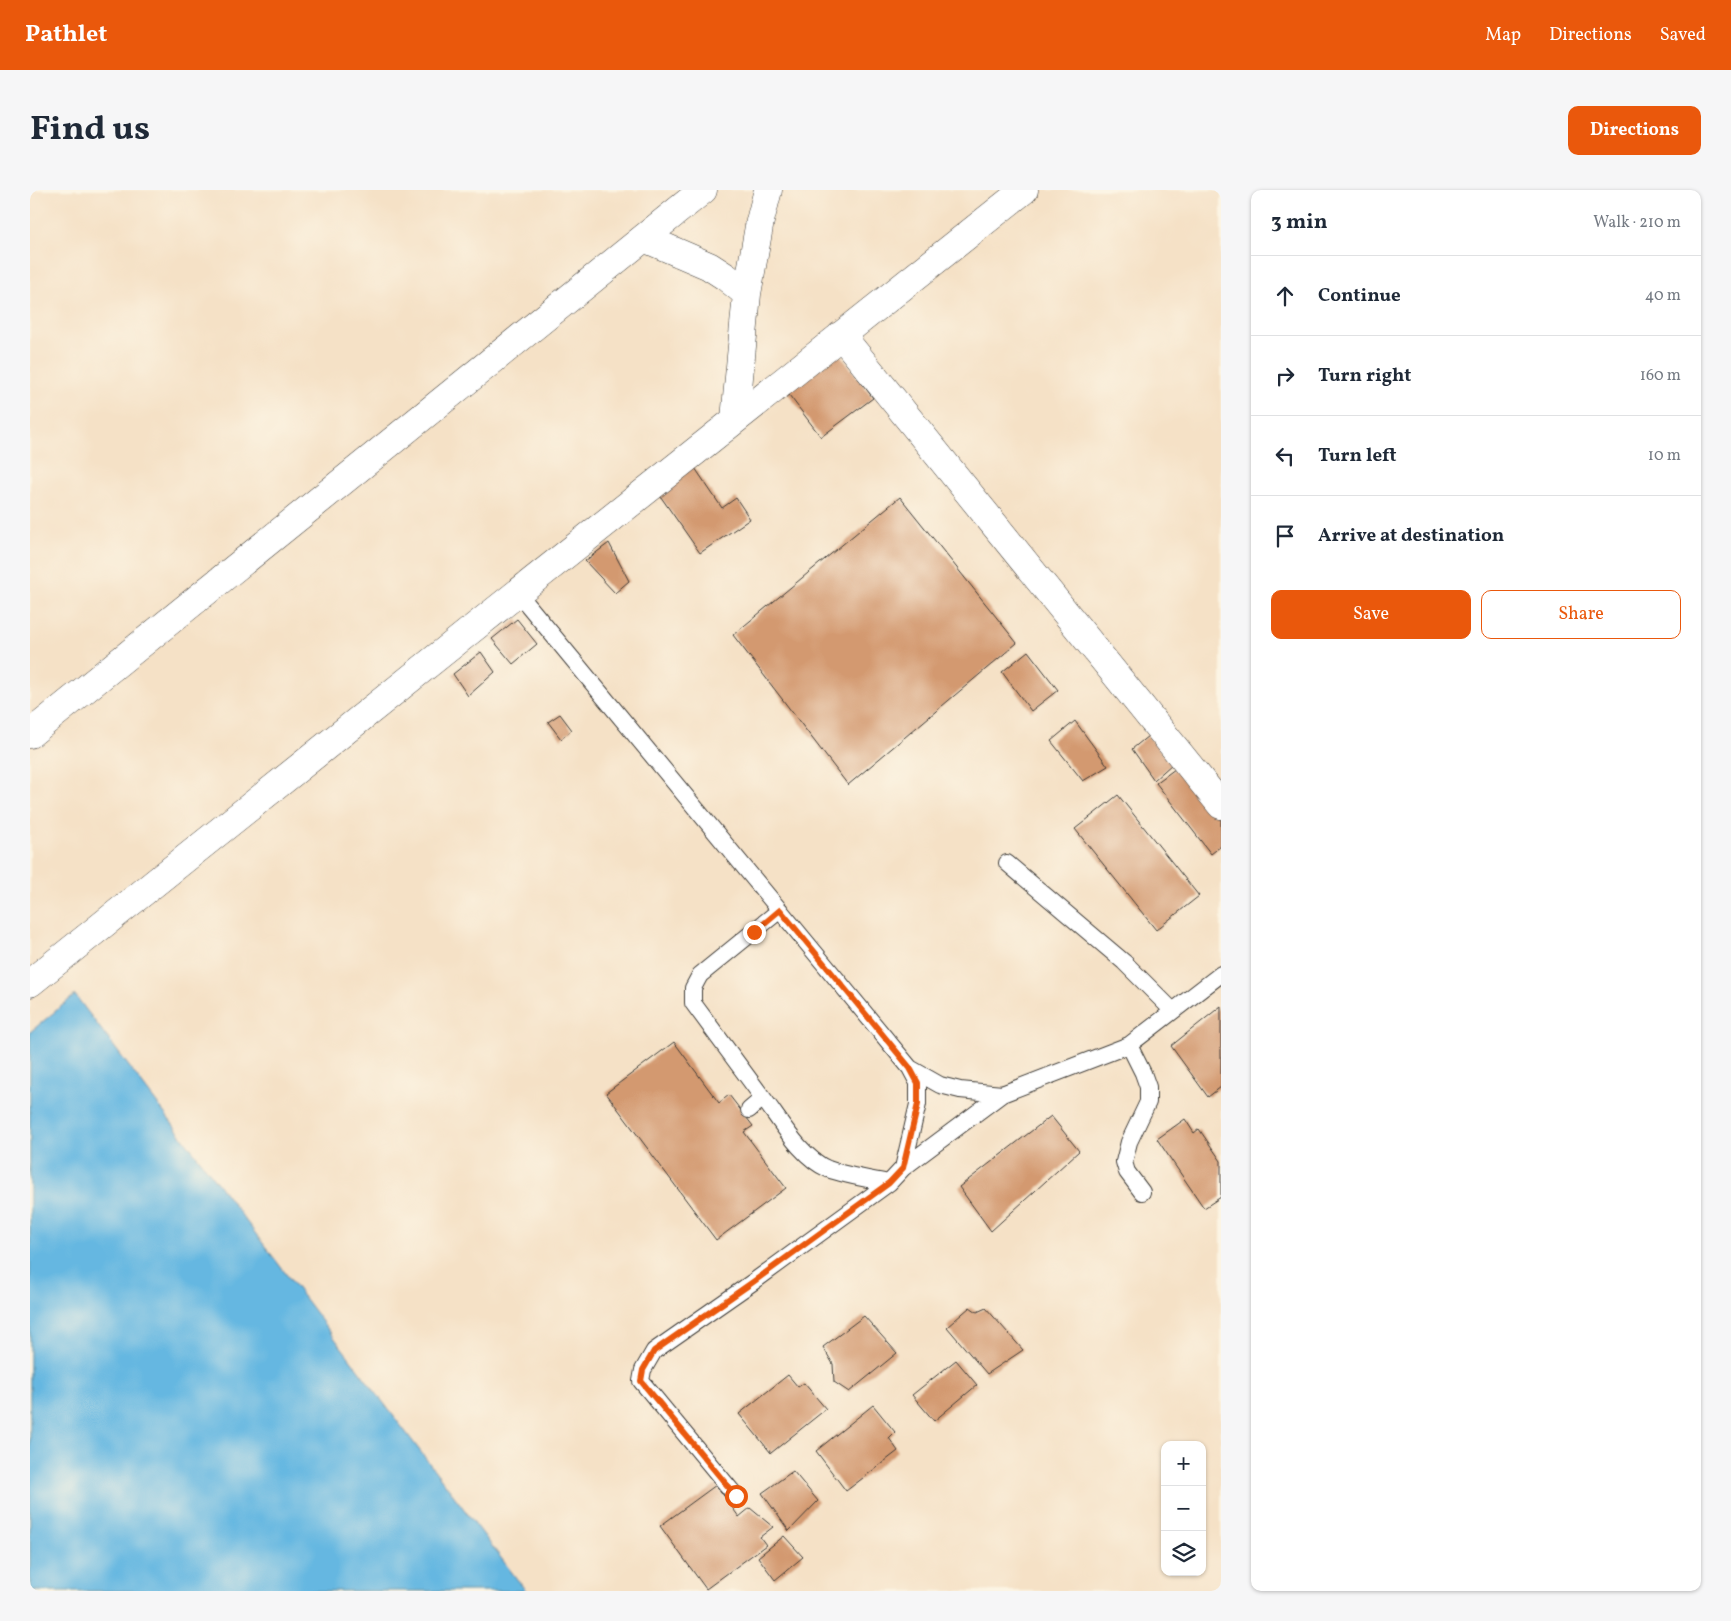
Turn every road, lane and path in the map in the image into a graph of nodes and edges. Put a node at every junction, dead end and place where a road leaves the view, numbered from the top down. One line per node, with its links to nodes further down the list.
1 (702, 190): 4 (street)
2 (768, 190): 5 (street)
3 (1024, 190): 6 (street)
4 (644, 238): 5 (street); 9 (street)
5 (747, 294): 7 (street)
6 (842, 335): 7 (street); 10 (street)
7 (735, 418): 8 (street)
8 (518, 592): 12 (lane); 14 (street)
9 (30, 734)
10 (1221, 805)
11 (1007, 864): 15 (lane)
12 (780, 910): 17 (lane); 19 (lane)
13 (1221, 974): 15 (lane)
14 (30, 984)
15 (1172, 1011): 16 (lane)
16 (1128, 1045): 18 (lane); 23 (lane)
17 (910, 1068): 18 (lane); 21 (lane)
18 (1002, 1094): 21 (lane)
19 (763, 1098): 20 (lane); 22 (lane)
20 (748, 1110)
21 (903, 1168): 22 (lane)
22 (889, 1183): 24 (lane)
23 (1142, 1192)
24 (736, 1496)

